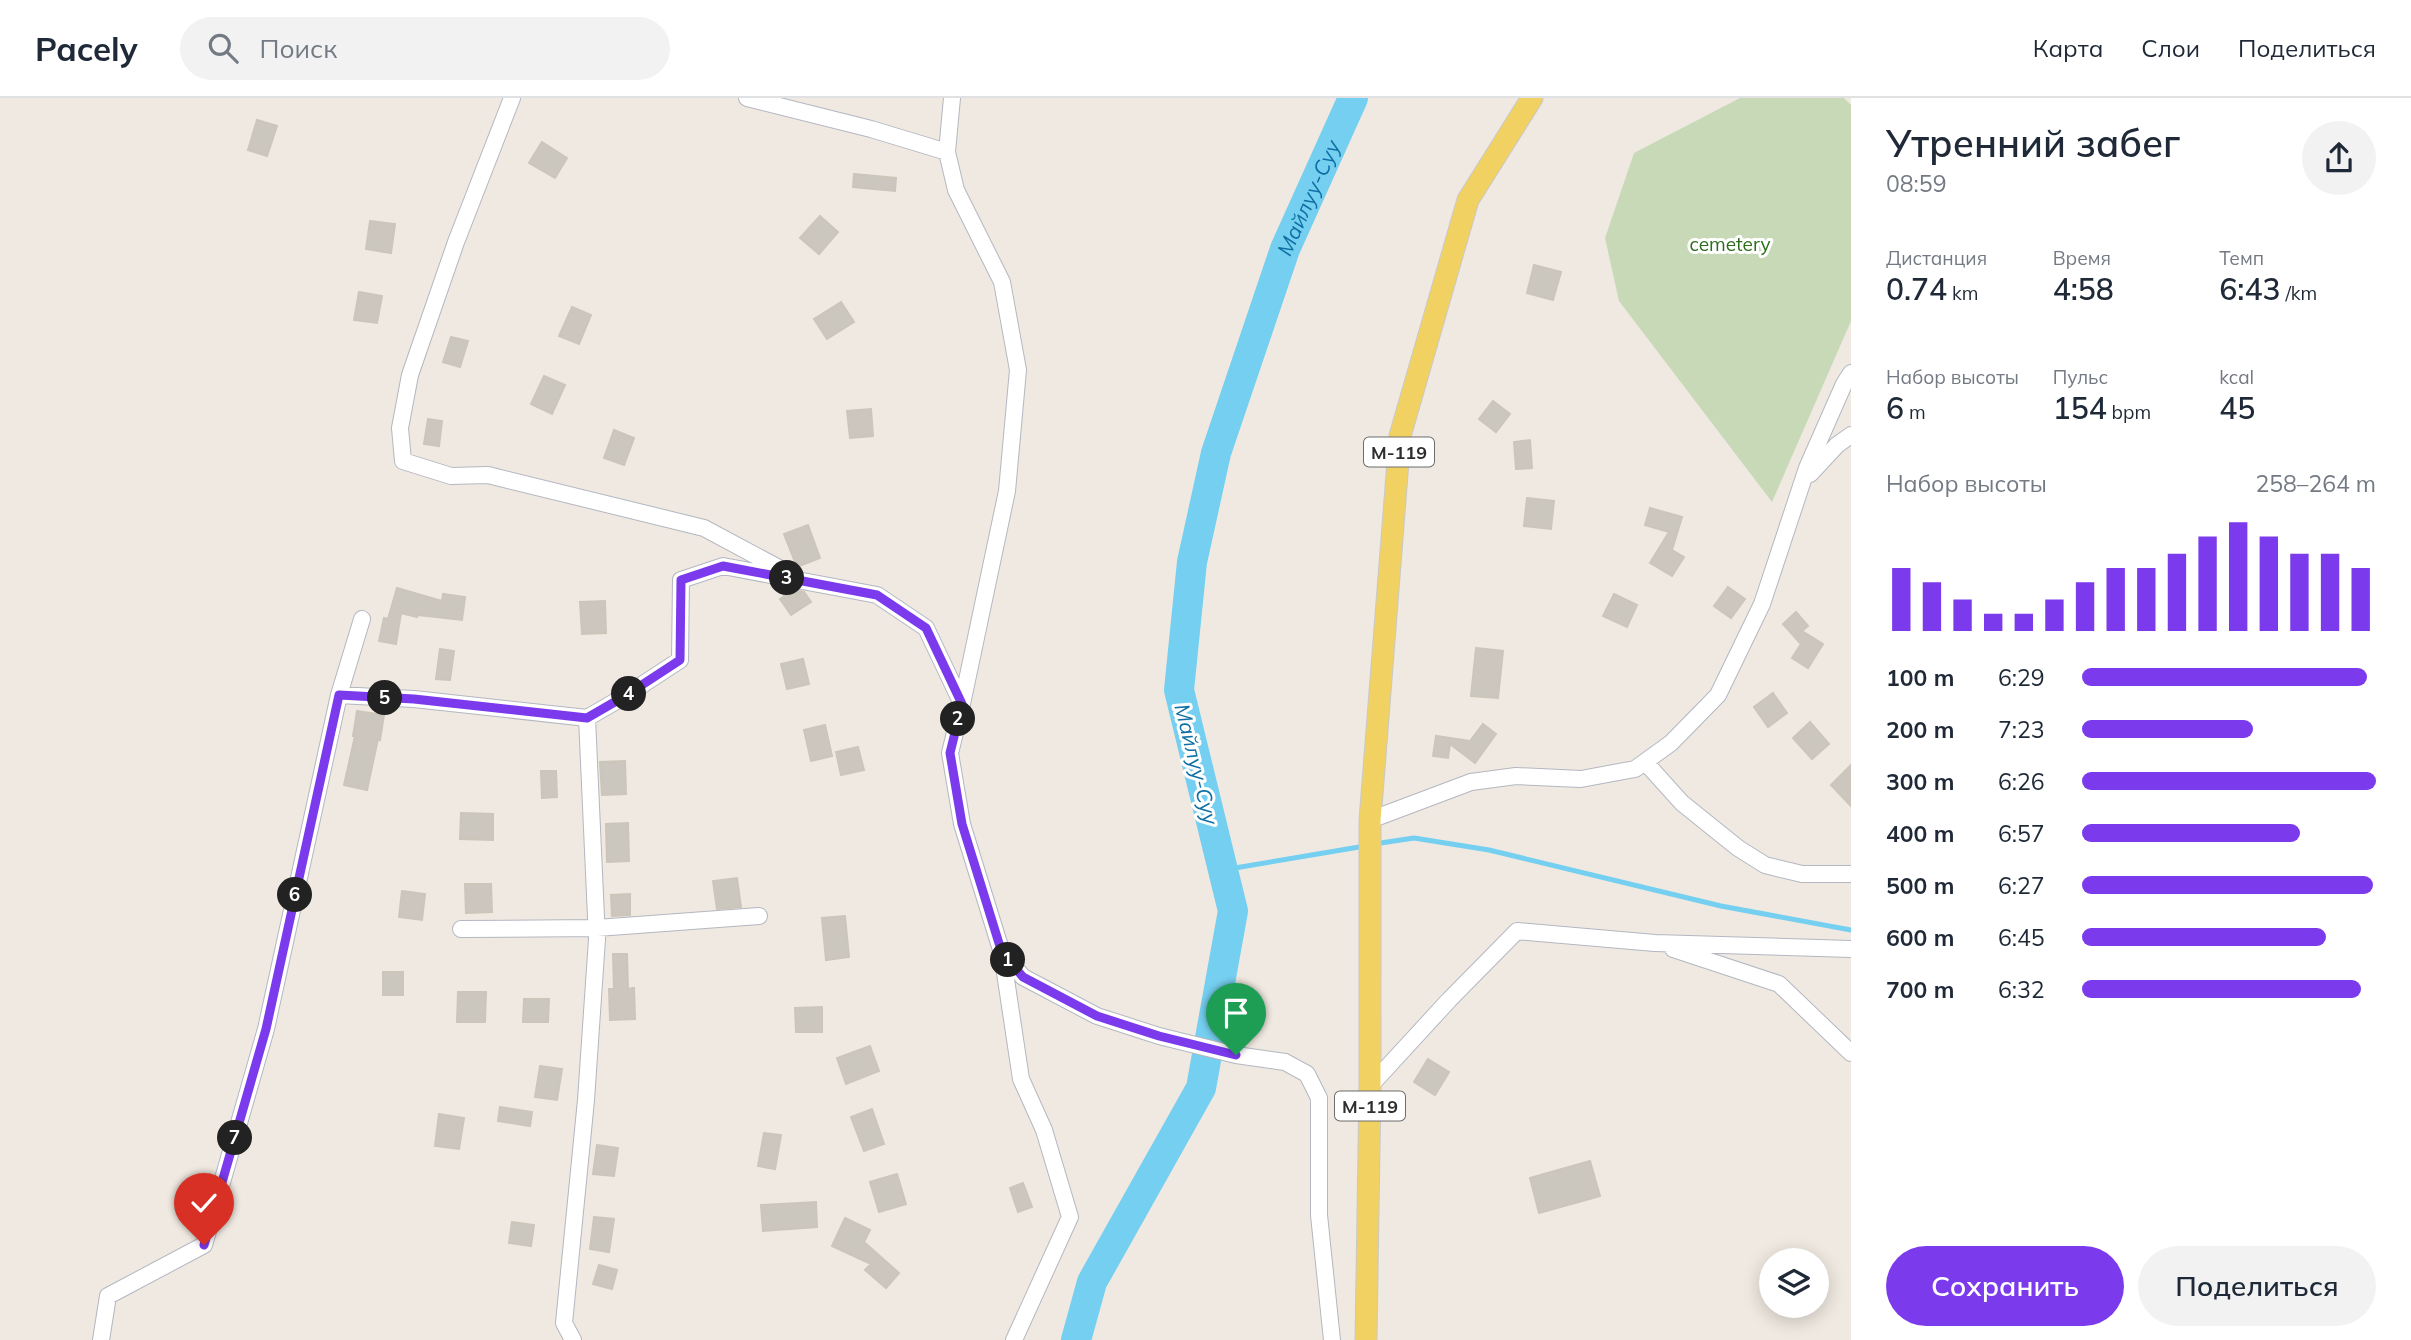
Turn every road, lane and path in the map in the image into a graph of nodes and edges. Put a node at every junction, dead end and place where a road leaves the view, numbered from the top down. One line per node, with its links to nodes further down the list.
1 (512, 98): 9 (street)
2 (748, 98): 5 (street)
3 (952, 98): 5 (street)
4 (1532, 98): 15 (main road, М-119)
5 (947, 152): 12 (street)
6 (1851, 373): 8 (street)
7 (1851, 435): 8 (street)
8 (1802, 481): 14 (street)
9 (804, 582): 12 (street); 13 (street)
10 (362, 619): 11 (street)
11 (339, 695): 13 (street); 25 (street)
12 (962, 704): 22 (street)
13 (587, 718): 18 (street)
14 (1645, 762): 15 (street); 16 (street)
15 (1370, 826): 24 (main road, М-119)
16 (1851, 874)
17 (760, 916): 18 (street)
18 (597, 928): 19 (street); 26 (street)
19 (461, 929)
20 (1655, 943): 21 (street); 23 (street); 24 (street)
21 (1851, 949)
22 (1002, 953): 27 (street); 28 (street)
23 (1851, 1052)
24 (1370, 1086): 29 (main road, М-119)
25 (100, 1340)
26 (573, 1340)
27 (1014, 1340)
28 (1332, 1340)
29 (1366, 1340)

